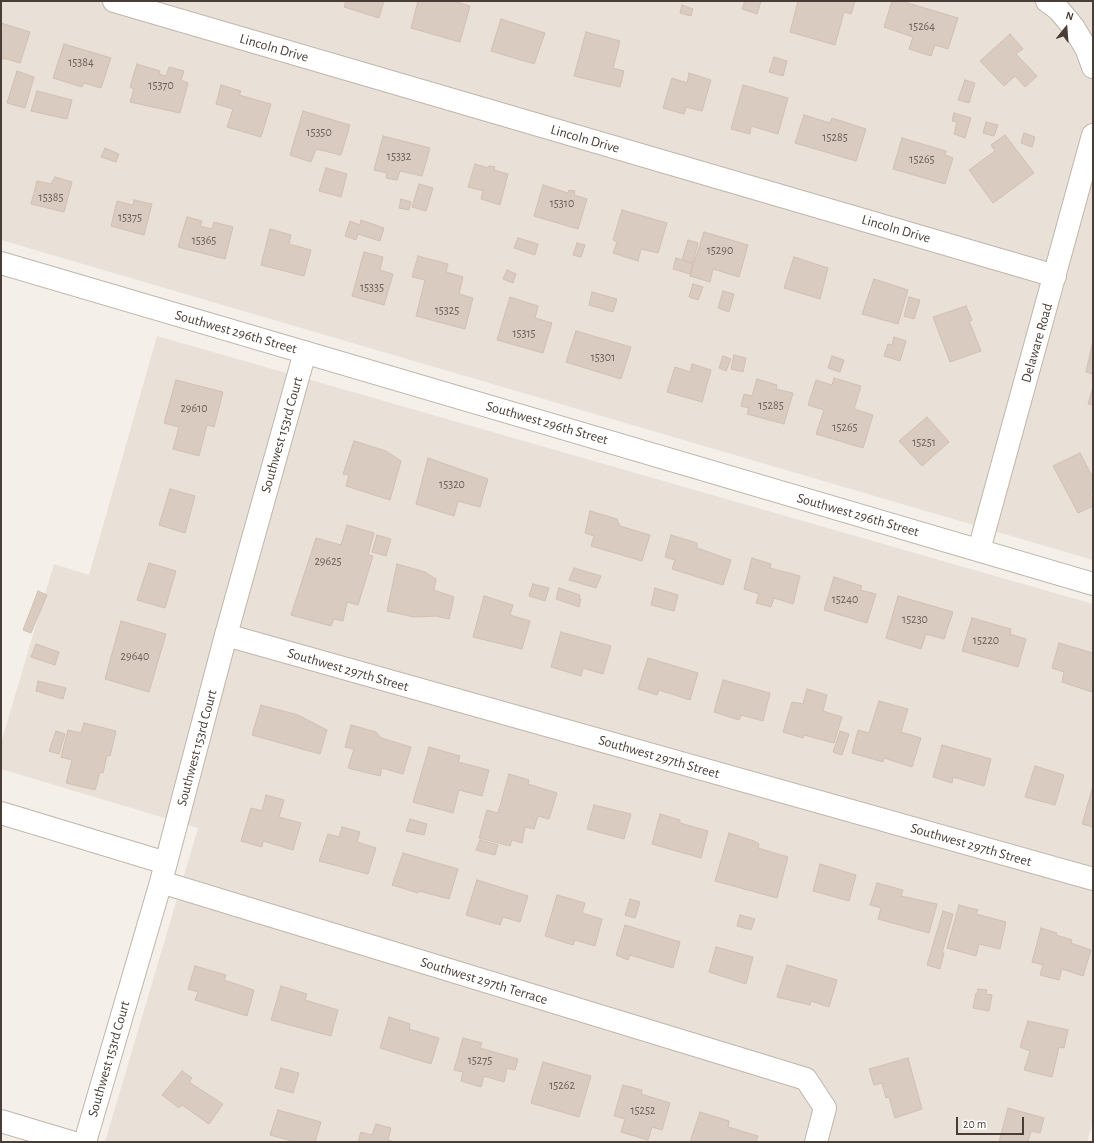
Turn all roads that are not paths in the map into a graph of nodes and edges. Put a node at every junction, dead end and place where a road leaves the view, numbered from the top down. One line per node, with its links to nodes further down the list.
1 (114, 1): 6 (street, Lincoln Drive)
2 (1053, 6): 3 (street)
3 (1093, 67)
4 (1093, 135): 6 (street, Delaware Road)
5 (1, 263): 7 (street, Southwest 296th Street)
6 (1055, 276): 8 (street, Delaware Road)
7 (305, 352): 8 (street, Southwest 296th Street); 10 (street, Southwest 153rd Court)
8 (979, 550): 9 (street, Southwest 296th Street)
9 (1093, 584)
10 (226, 635): 12 (street, Southwest 153rd Court); 13 (street, Southwest 297th Street)
11 (1, 813): 12 (street, Southwest 297th Terrace)
12 (164, 873): 16 (street, Southwest 153rd Court); 17 (street, Southwest 297th Terrace)
13 (1093, 879)
14 (1, 1121): 15 (street)
15 (72, 1142)
16 (85, 1142)
17 (816, 1142)

